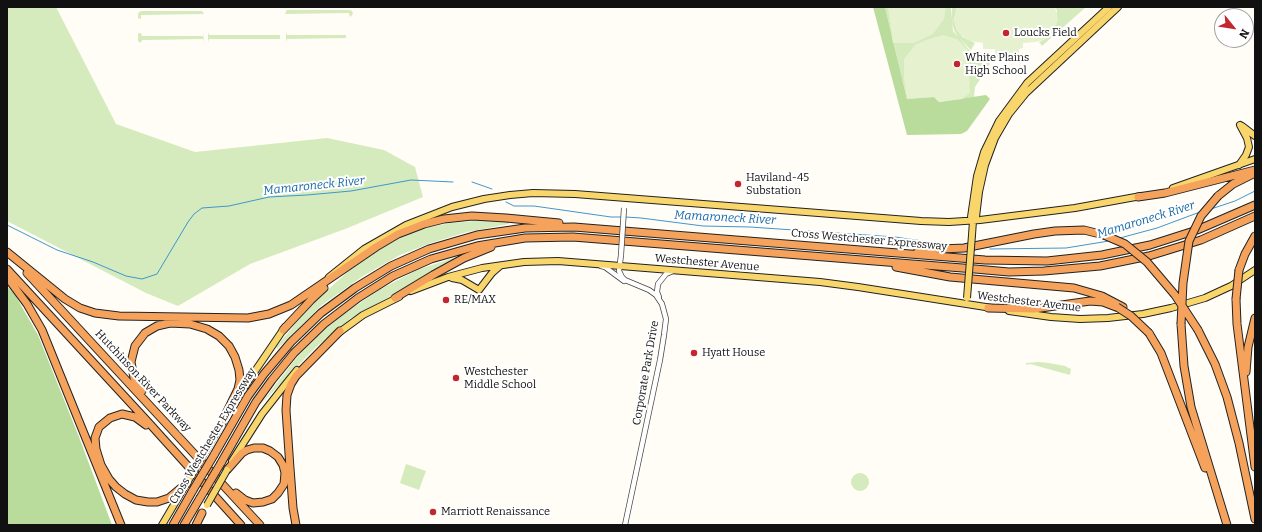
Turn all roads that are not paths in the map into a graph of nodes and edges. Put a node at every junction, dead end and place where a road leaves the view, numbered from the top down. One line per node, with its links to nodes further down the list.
1 (1109, 7): 14 (main road)
2 (1118, 7): 11 (main road)
3 (1255, 136): 5 (main road)
4 (1255, 159): 5 (main road)
5 (1238, 165): 8 (main road)
6 (1255, 170): 8 (highway)
7 (1255, 173): 48 (highway, bridge)
8 (1138, 197): 13 (main road)
9 (625, 198): 14 (main road); 23 (street, bridge); 31 (main road)
10 (1255, 205): 18 (highway, Cross Westchester Expressway)
11 (977, 210): 13 (main road); 14 (main road)
12 (1255, 216): 20 (highway, Cross Westchester Expressway)
13 (989, 219): 14 (main road)
14 (973, 221): 34 (main road, bridge)
15 (609, 230): 18 (highway, Cross Westchester Expressway); 27 (highway); 53 (highway, Cross Westchester Expressway, bridge)
16 (1255, 236): 40 (highway, bridge)
17 (518, 239): 20 (highway, Cross Westchester Expressway); 32 (highway); 54 (highway, Cross Westchester Expressway, bridge)
18 (867, 250): 50 (highway, bridge)
19 (7, 253): 31 (highway); 41 (highway, Hutchinson River Parkway)
20 (864, 260): 35 (highway)
21 (574, 261): 22 (main road, Westchester Avenue); 23 (main road, Westchester Avenue); 30 (street)
22 (503, 264): 29 (main road, Westchester Avenue); 29 (main road)
23 (620, 265): 25 (main road, Westchester Avenue); 30 (street)
24 (7, 270): 43 (highway)
25 (676, 270): 33 (street); 34 (main road, Westchester Avenue)
26 (1255, 270): 36 (main road, Westchester Avenue)
27 (342, 271): 31 (highway); 38 (highway)
28 (7, 277): 51 (highway)
29 (448, 277): 32 (main road, Westchester Avenue)
30 (635, 284): 33 (street)
31 (317, 288): 38 (main road)
32 (395, 298): 39 (main road, Westchester Avenue)
33 (659, 299): 59 (street, Corporate Park Drive)
34 (965, 301): 36 (main road, Westchester Avenue)
35 (1120, 307): 36 (highway); 48 (highway, bridge)
36 (988, 308)
37 (1255, 318): 40 (highway)
38 (282, 330): 42 (main road)
39 (340, 332): 45 (main road, Westchester Avenue); 58 (highway)
40 (1246, 387): 44 (highway)
41 (165, 422): 42 (highway); 46 (highway, Hutchinson River Parkway)
42 (221, 424): 47 (main road, bridge)
43 (170, 447): 47 (highway); 56 (highway)
44 (1255, 467)
45 (227, 470): 46 (highway); 49 (main road, Westchester Avenue, bridge)
46 (216, 478): 57 (highway, Hutchinson River Parkway)
47 (187, 483): 52 (main road)
48 (1215, 488): 60 (highway)
49 (202, 512): 55 (highway)
50 (1255, 519)
51 (120, 525)
52 (162, 525)
53 (173, 525)
54 (184, 525)
55 (195, 525)
56 (240, 525)
57 (260, 525)
58 (296, 525)
59 (625, 525)
60 (1227, 525)

